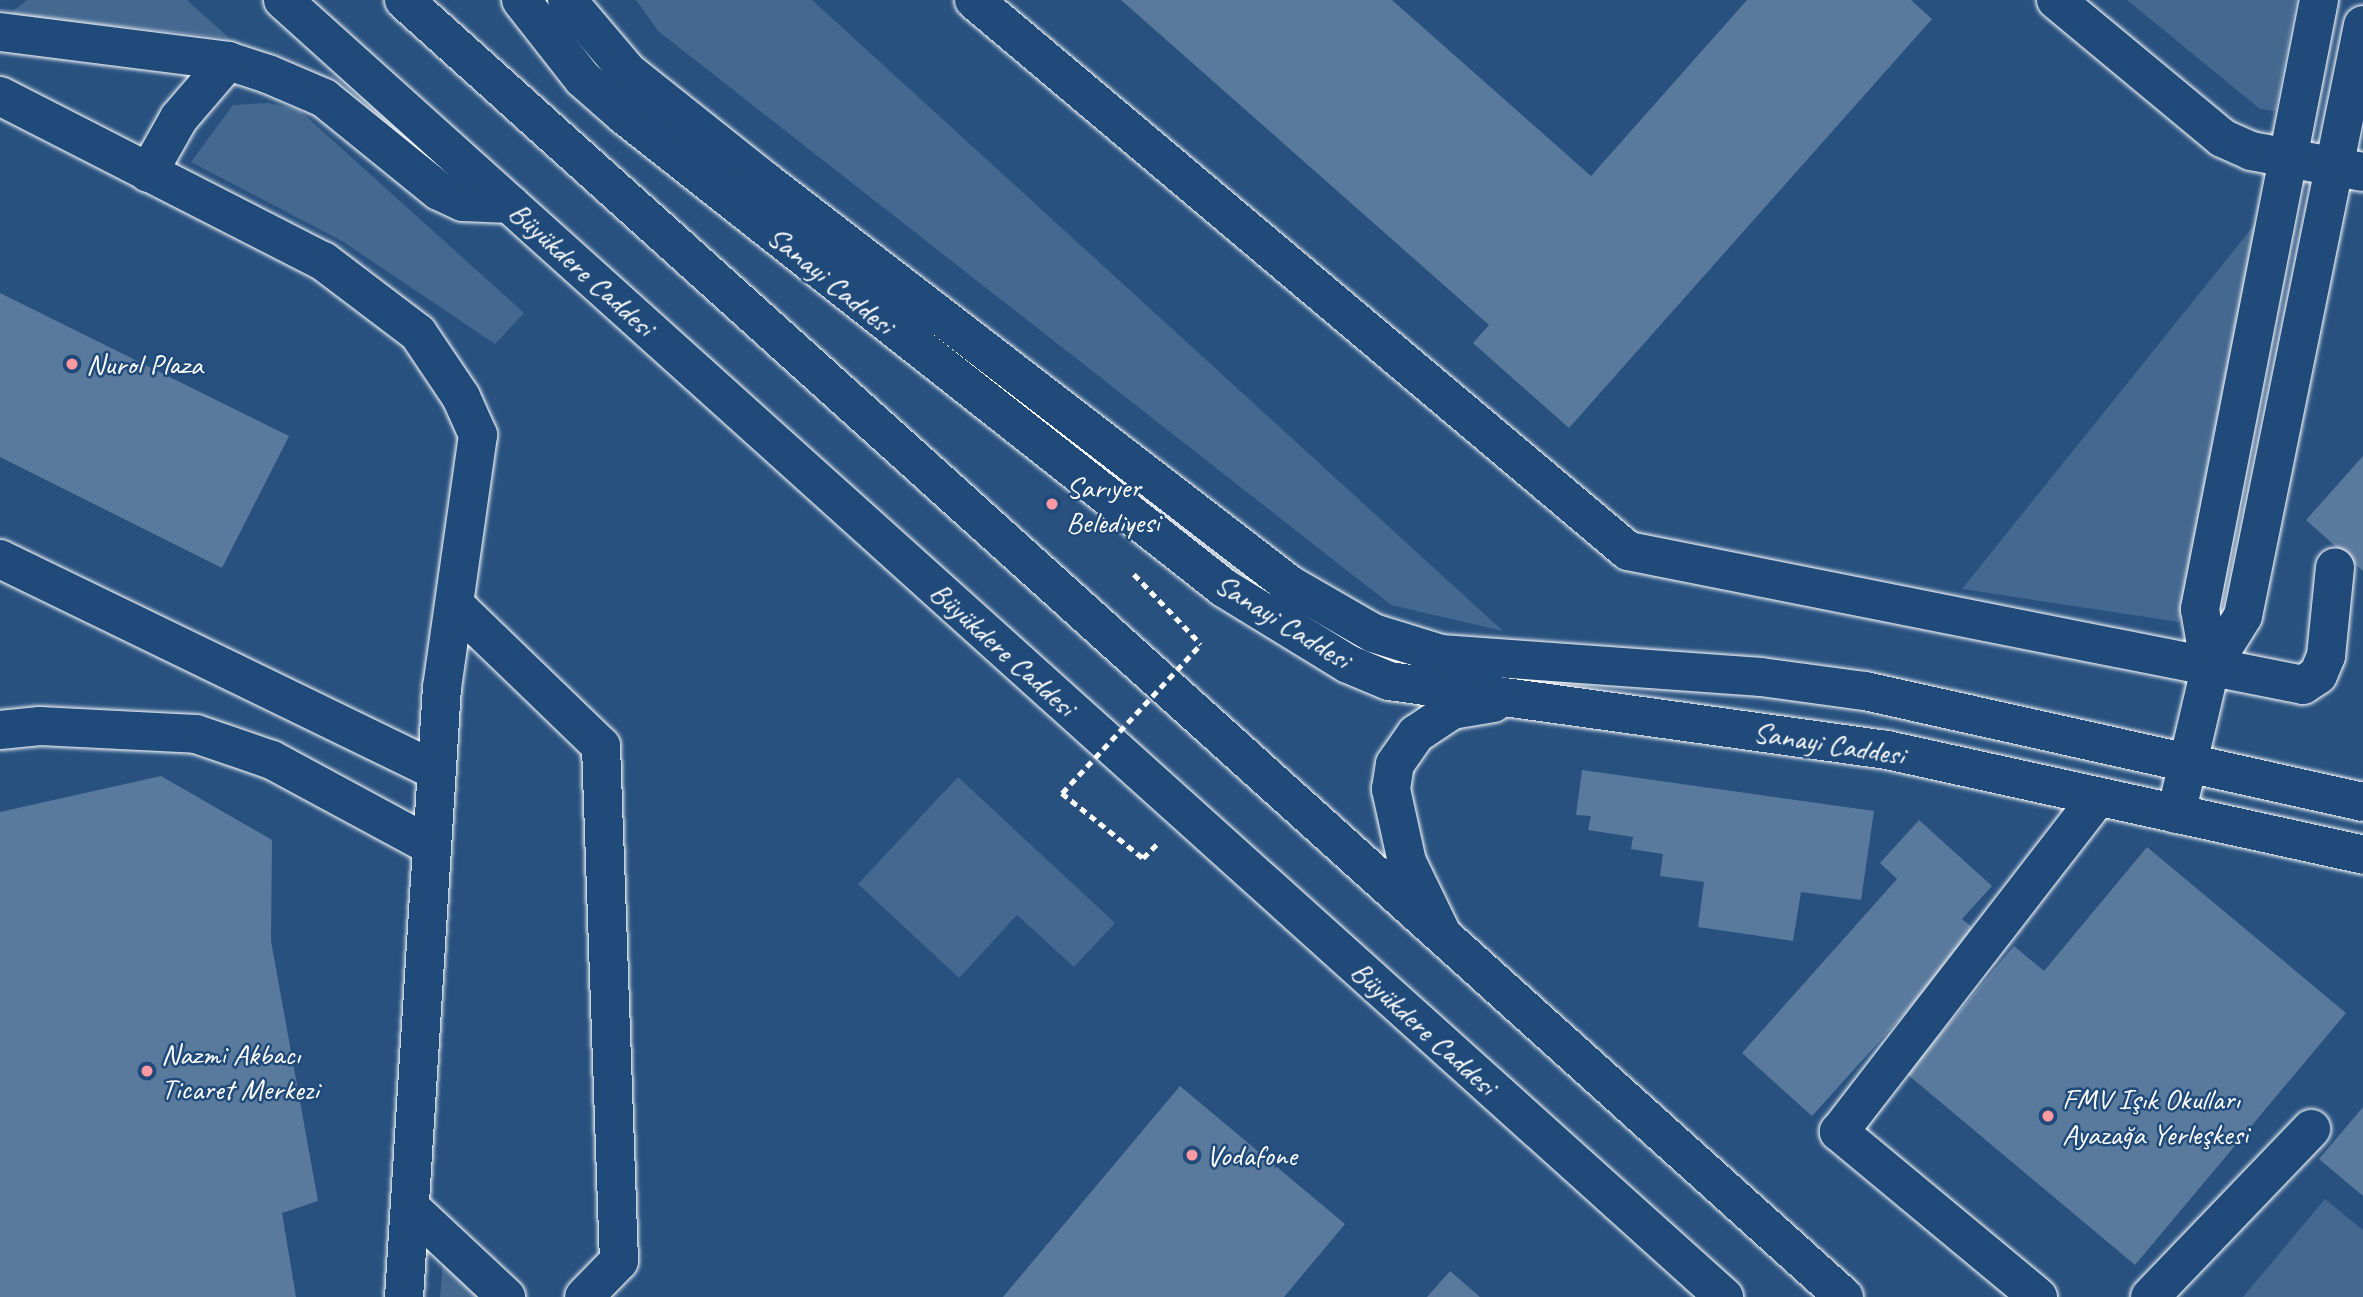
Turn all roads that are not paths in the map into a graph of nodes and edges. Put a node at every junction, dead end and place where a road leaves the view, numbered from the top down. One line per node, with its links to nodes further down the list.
1 (283, 0): 15 (street, Büyükdere Caddesi)
2 (404, 0): 29 (street)
3 (521, 0): 20 (street, Sanayi Caddesi)
4 (567, 0): 22 (street, Sanayi Caddesi)
5 (974, 0): 19 (street)
6 (2056, 0): 12 (street)
7 (2319, 0): 12 (street)
8 (2363, 25): 13 (street)
9 (0, 32): 10 (street)
10 (228, 61): 14 (street); 15 (street)
11 (0, 96): 14 (street)
12 (2288, 158): 13 (street); 19 (street)
13 (2348, 169): 19 (street)
14 (148, 173): 18 (street)
15 (510, 204): 35 (street, Büyükdere Caddesi)
16 (0, 559): 23 (street)
17 (2335, 567): 19 (street)
18 (457, 607): 23 (street); 34 (street)
19 (2210, 669): 22 (street)
20 (1512, 699): 24 (street, Sanayi Caddesi); 29 (street)
21 (0, 730): 27 (street)
22 (2189, 759): 25 (street, Sanayi Caddesi); 26 (street)
23 (436, 771): 27 (street)
24 (2098, 797): 26 (street, Sanayi Caddesi); 37 (street)
25 (2363, 802)
26 (2176, 814): 28 (street, Sanayi Caddesi)
27 (430, 846): 31 (street)
28 (2363, 855)
29 (1441, 932): 36 (street)
30 (2311, 1129): 38 (street)
31 (412, 1209): 32 (street); 33 (street)
32 (404, 1297)
33 (506, 1297)
34 (584, 1297)
35 (1724, 1297)
36 (1844, 1297)
37 (2038, 1297)
38 (2150, 1297)

